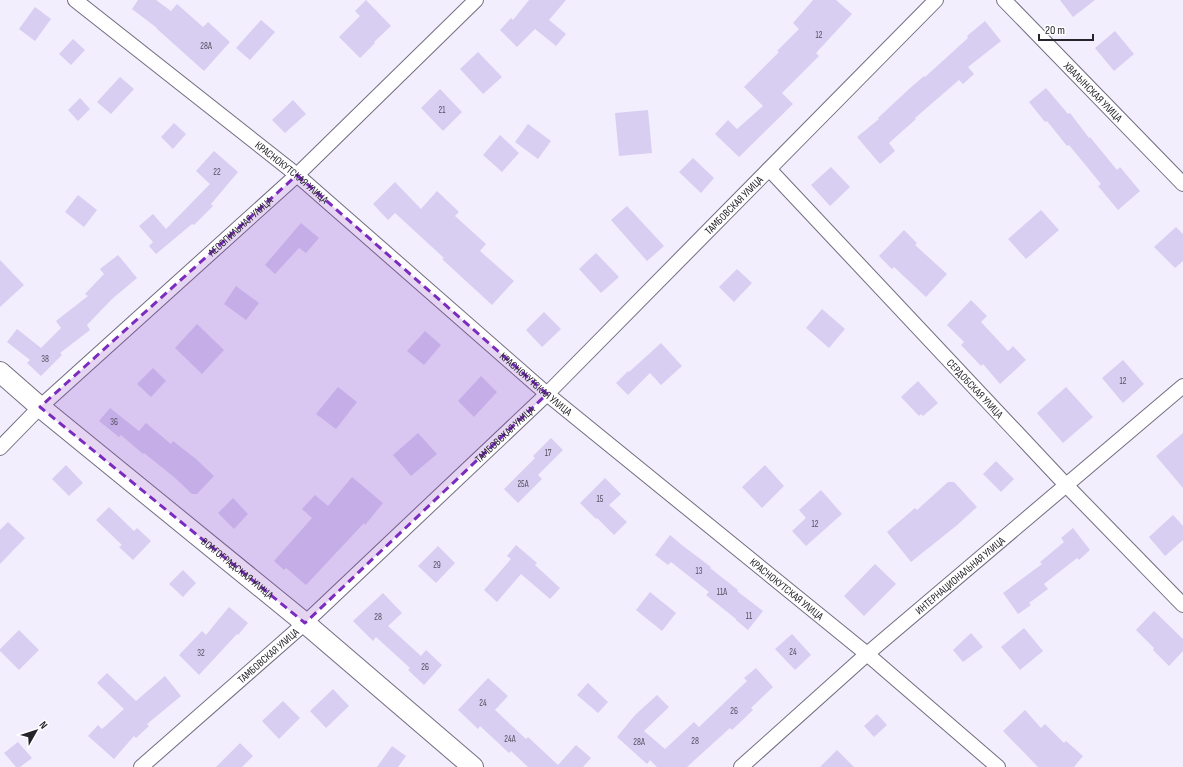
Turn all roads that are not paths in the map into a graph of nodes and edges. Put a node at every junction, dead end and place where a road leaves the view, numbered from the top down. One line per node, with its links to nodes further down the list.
1 (75, 0): 6 (street, КРАСНОКУТСКАЯ УЛИЦА)
2 (476, 0): 6 (street, ЛЕСОПИЛЬНАЯ УЛИЦА)
3 (936, 0): 5 (street, ТАМБОВСКАЯ УЛИЦА)
4 (1004, 0): 7 (street, ХВАЛЫНСКАЯ УЛИЦА)
5 (769, 169): 10 (street, ТАМБОВСКАЯ УЛИЦА); 13 (street, СЕРДОБСКАЯ УЛИЦА)
6 (297, 174): 10 (street, КРАСНОКУТСКАЯ УЛИЦА); 11 (street, ЛЕСОПИЛЬНАЯ УЛИЦА)
7 (1183, 184)
8 (0, 372): 11 (street, ВОЛГОГРАДСКАЯ УЛИЦА)
9 (1183, 386): 13 (street, ИНТЕРНАЦИОНАЛЬНАЯ УЛИЦА)
10 (547, 394): 15 (street, ТАМБОВСКАЯ УЛИЦА); 16 (street, КРАСНОКУТСКАЯ УЛИЦА)
11 (40, 407): 12 (street, ЛЕСОПИЛЬНАЯ УЛИЦА); 15 (street, ВОЛГОГРАДСКАЯ УЛИЦА)
12 (0, 448)
13 (1066, 485): 14 (street, СЕРДОБСКАЯ УЛИЦА); 16 (street, ИНТЕРНАЦИОНАЛЬНАЯ УЛИЦА)
14 (1183, 605)
15 (305, 622): 17 (street, ТАМБОВСКАЯ УЛИЦА); 18 (street, ВОЛГОГРАДСКАЯ УЛИЦА)
16 (867, 654): 19 (street, ИНТЕРНАЦИОНАЛЬНАЯ УЛИЦА); 20 (street, КРАСНОКУТСКАЯ УЛИЦА)
17 (141, 767)
18 (473, 767)
19 (741, 767)
20 (998, 767)

